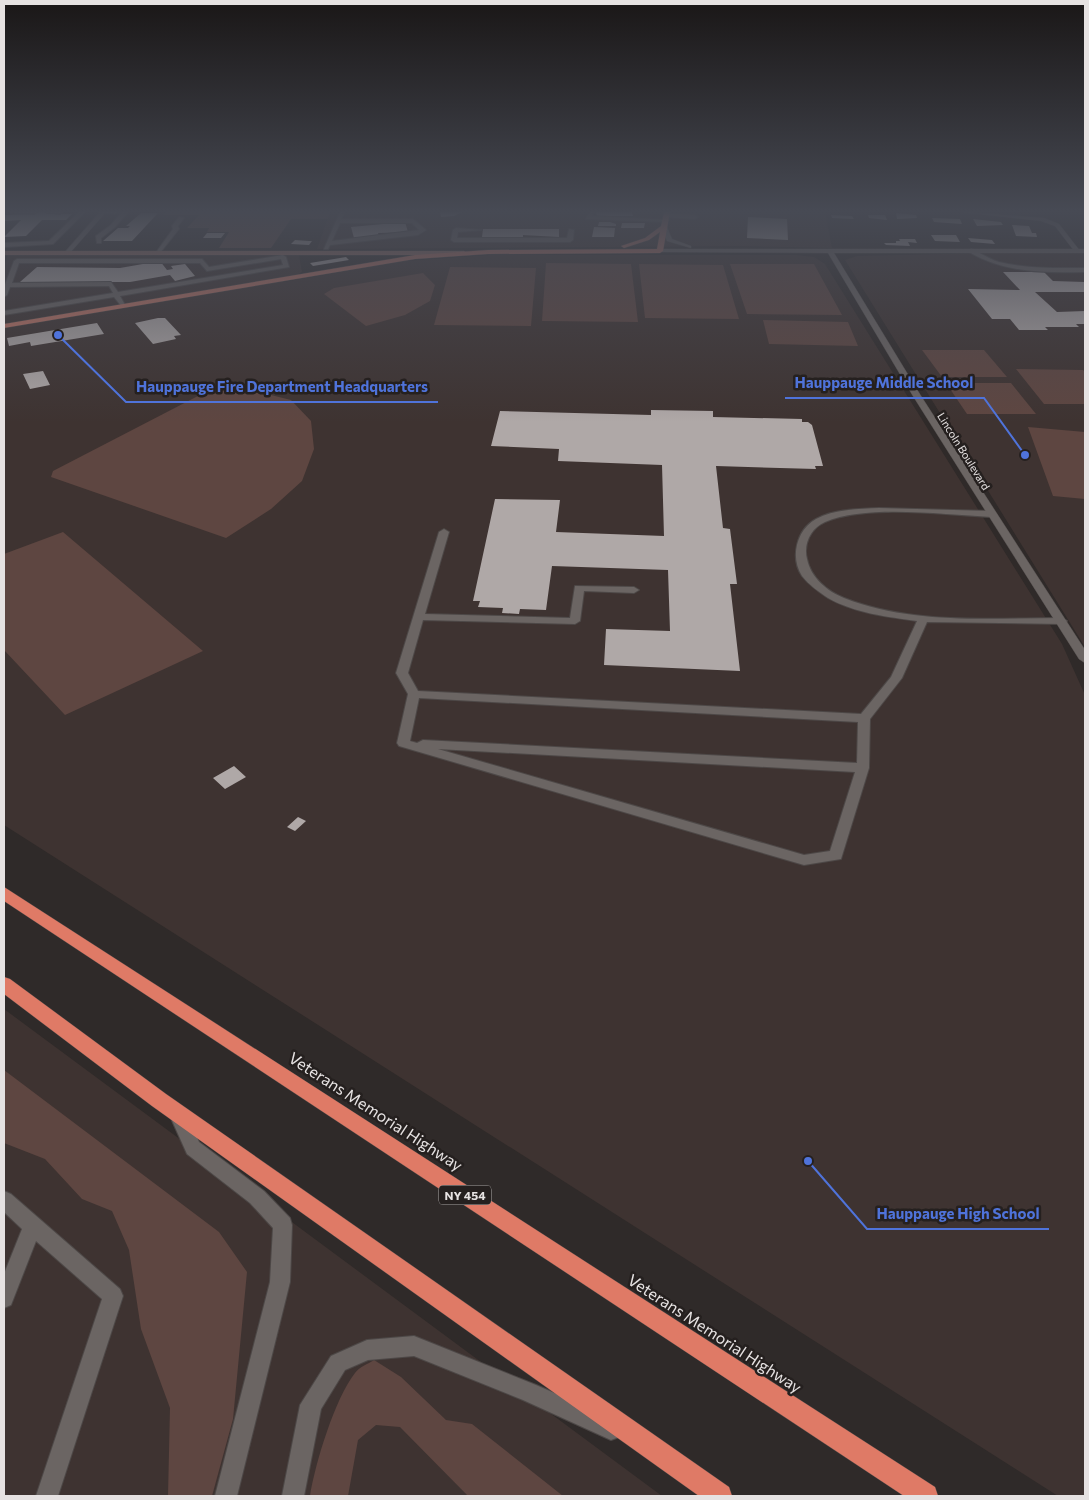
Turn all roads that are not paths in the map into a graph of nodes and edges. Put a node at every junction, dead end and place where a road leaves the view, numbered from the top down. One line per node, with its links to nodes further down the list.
1 (188, 282): 5 (lane)
2 (262, 282): 7 (main road)
3 (849, 282): 10 (street, Lincoln Boulevard)
4 (8, 284): 5 (lane); 6 (lane)
5 (115, 293): 7 (lane); 8 (lane)
6 (4, 295)
7 (122, 305): 9 (main road)
8 (4, 313)
9 (4, 326)
10 (991, 514): 14 (lane); 15 (street, Lincoln Boulevard)
11 (444, 532): 13 (lane)
12 (634, 590): 13 (lane)
13 (419, 617): 17 (lane)
14 (922, 619): 15 (lane); 18 (lane)
15 (1062, 621): 16 (street, Lincoln Boulevard)
16 (1085, 660)
17 (414, 694): 18 (lane); 19 (lane)
18 (864, 718): 20 (lane)
19 (403, 743): 20 (lane); 20 (lane)
20 (863, 768)
21 (4, 893): 32 (highway, Veterans Memorial Highway / NY 454)
22 (4, 984): 23 (highway)
23 (178, 1114): 27 (highway); 29 (lane)
24 (4, 1200): 25 (lane)
25 (33, 1226): 26 (lane); 28 (lane)
26 (4, 1298)
27 (654, 1450): 30 (lane); 31 (highway)
28 (47, 1496)
29 (226, 1496)
30 (294, 1496)
31 (720, 1496)
32 (926, 1496)

